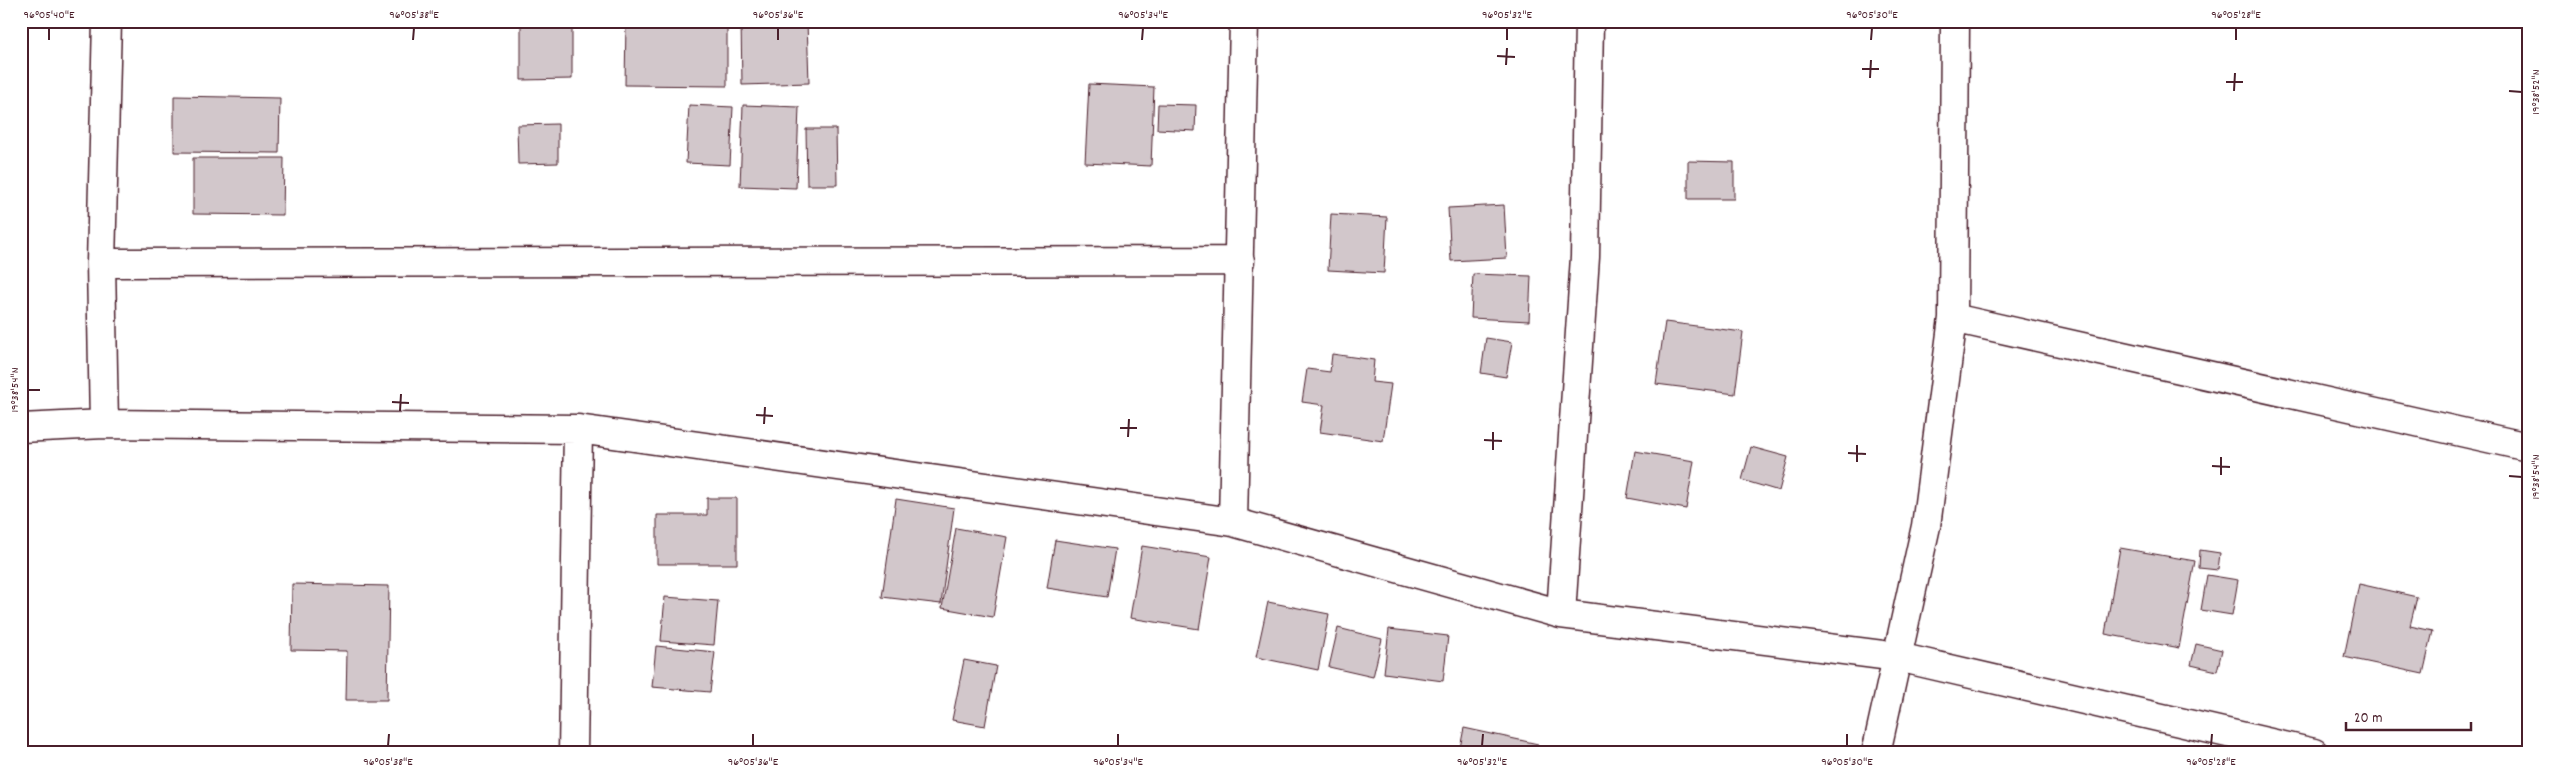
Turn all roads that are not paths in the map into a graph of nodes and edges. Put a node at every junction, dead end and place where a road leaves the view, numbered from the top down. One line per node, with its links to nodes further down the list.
1 (107, 21): 6 (street)
2 (1244, 21): 5 (street)
3 (1589, 21): 13 (street)
4 (1955, 21): 7 (street)
5 (1240, 261): 6 (street); 12 (street)
6 (101, 263): 8 (street)
7 (1953, 318): 11 (street); 14 (street)
8 (104, 424): 9 (street); 10 (street)
9 (21, 428)
10 (578, 429): 12 (street); 15 (street)
11 (2528, 447)
12 (1233, 522): 13 (street)
13 (1561, 614): 14 (street)
14 (1898, 657): 16 (street); 17 (street)
15 (573, 753)
16 (1876, 753)
17 (2314, 753)

